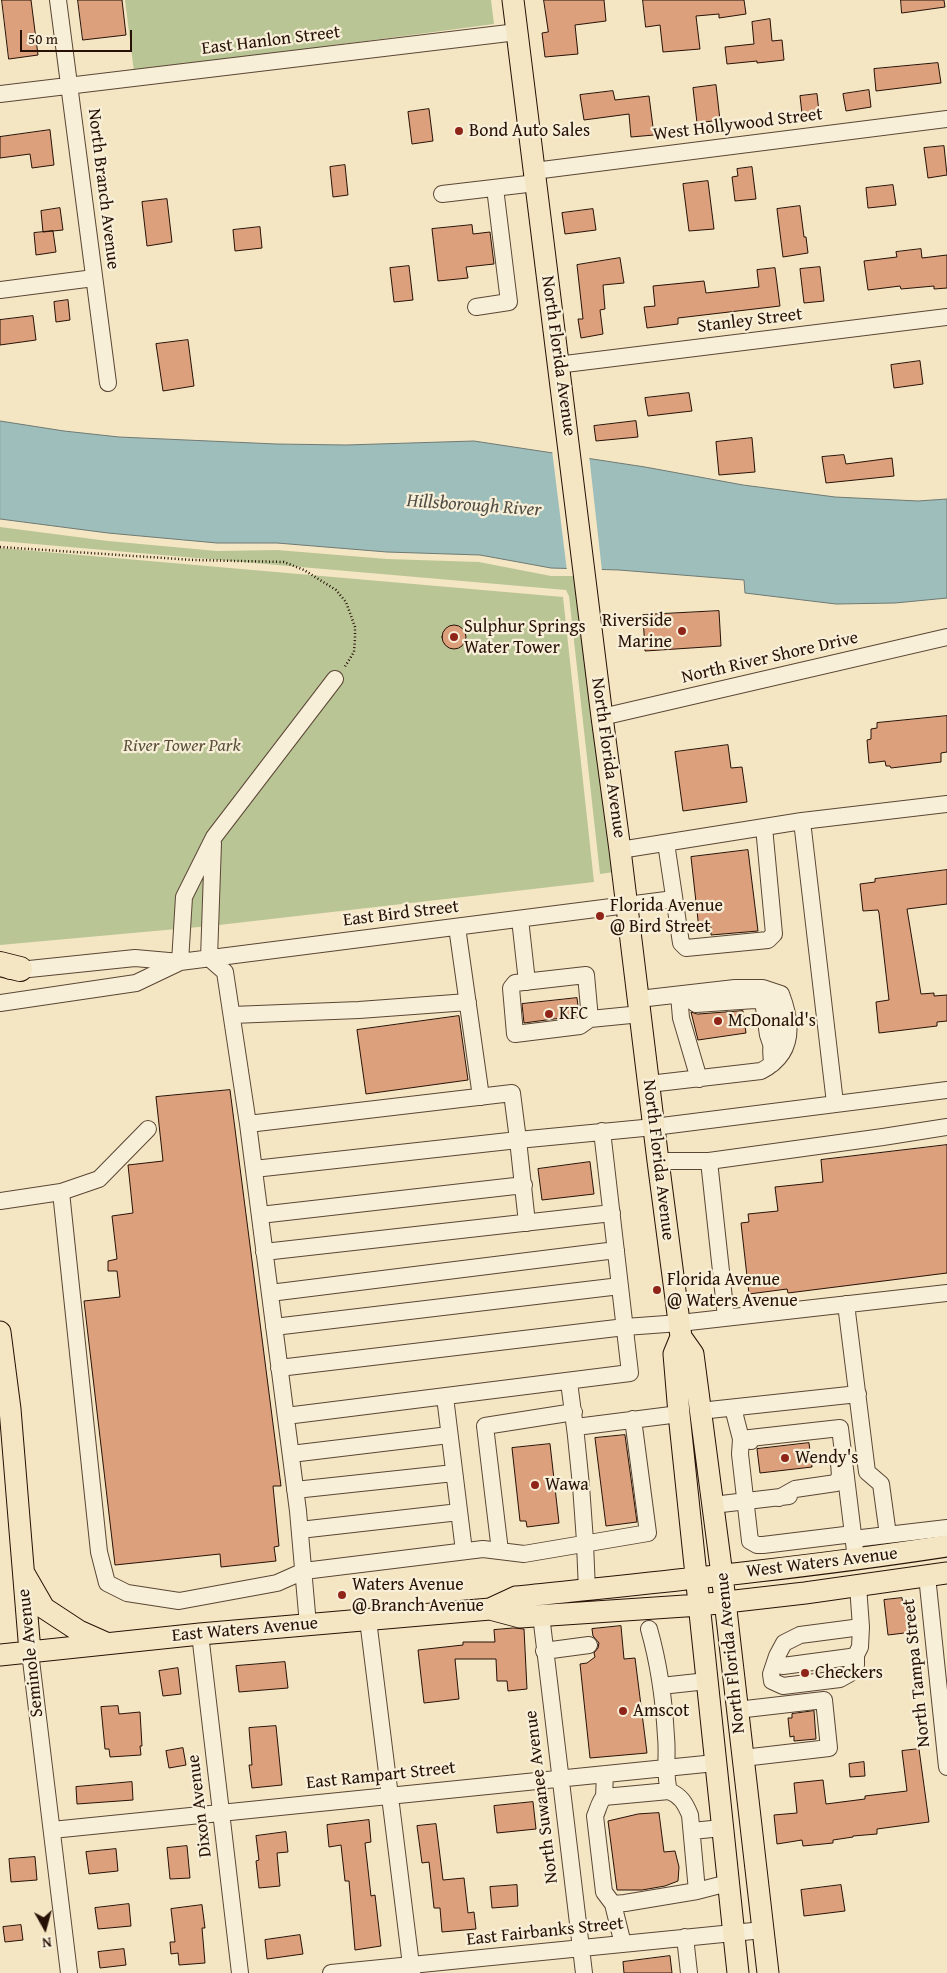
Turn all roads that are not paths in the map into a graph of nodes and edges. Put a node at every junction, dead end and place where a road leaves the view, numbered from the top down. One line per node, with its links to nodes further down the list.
1 (58, 0): 4 (street, North Branch Avenue)
2 (513, 0): 3 (main road, North Florida Avenue)
3 (517, 32): 4 (street, East Hanlon Street); 7 (main road, North Florida Avenue)
4 (69, 84): 5 (street, East Hanlon Street); 10 (street, North Branch Avenue)
5 (0, 94)
6 (947, 119): 7 (street, West Hollywood Street)
7 (535, 177): 8 (street, West Hollywood Street); 14 (main road, North Florida Avenue)
8 (495, 188): 9 (street, West Hollywood Street); 12 (street)
9 (442, 194)
10 (94, 278): 11 (street); 15 (street, North Branch Avenue)
11 (0, 290)
12 (476, 307)
13 (947, 318): 14 (street, Stanley Street)
14 (558, 365): 18 (main road, North Florida Avenue)
15 (108, 383)
16 (947, 637): 18 (street, North River Shore Drive)
17 (334, 679): 22 (street)
18 (602, 718): 24 (main road, North Florida Avenue)
19 (947, 804): 20 (street)
20 (802, 821): 21 (street); 44 (street)
21 (764, 827): 23 (street); 25 (street)
22 (214, 837): 29 (street); 30 (street)
23 (666, 842): 24 (street); 25 (street)
24 (620, 850): 26 (main road, North Florida Avenue)
25 (674, 899): 26 (street, East Bird Street)
26 (627, 906): 27 (street, East Bird Street); 36 (main road, North Florida Avenue)
27 (520, 919): 28 (street, East Bird Street); 32 (street)
28 (457, 927): 29 (street, East Bird Street); 34 (street)
29 (209, 958): 30 (street, East Bird Street); 37 (street)
30 (180, 962): 31 (street, East Bird Street); 35 (street, East Bird Street)
31 (7, 968)
32 (527, 982): 38 (street); 38 (street)
33 (681, 994): 36 (street); 39 (street); 39 (street); 40 (street)
34 (468, 1002): 37 (street); 43 (street)
35 (0, 1003)
36 (640, 1006): 38 (street); 41 (main road, North Florida Avenue)
37 (232, 1015): 45 (street)
38 (590, 1019)
39 (772, 1064): 40 (street)
40 (699, 1079): 41 (street)
41 (649, 1084): 46 (main road, North Florida Avenue)
42 (947, 1090): 44 (street)
43 (481, 1097): 45 (street); 50 (street)
44 (835, 1103): 46 (street)
45 (248, 1124): 53 (street)
46 (654, 1127): 49 (street); 51 (main road, North Florida Avenue)
47 (947, 1127): 52 (street)
48 (148, 1129): 55 (street)
49 (602, 1131): 50 (street); 57 (street)
50 (518, 1140): 53 (street); 54 (street)
51 (658, 1161): 52 (street); 69 (main road, North Florida Avenue)
52 (709, 1161): 66 (street)
53 (254, 1169): 58 (street)
54 (524, 1185): 58 (street); 59 (street)
55 (61, 1192): 56 (street); 101 (street)
56 (0, 1201)
57 (612, 1213): 59 (street); 60 (street)
58 (260, 1215): 61 (street)
59 (527, 1222): 61 (street)
60 (616, 1250): 62 (street); 63 (street)
61 (264, 1252): 63 (street)
62 (620, 1286): 67 (street); 68 (street)
63 (270, 1293): 67 (street)
64 (947, 1293): 65 (street)
65 (846, 1304): 66 (street); 73 (street)
66 (726, 1317): 69 (street)
67 (274, 1327): 71 (street)
68 (625, 1327): 69 (street); 71 (street); 72 (street)
69 (680, 1330): 76 (main road, North Florida Avenue); 77 (main road, North Florida Avenue)
70 (0, 1332): 100 (main road, Seminole Avenue)
71 (279, 1368): 78 (street)
72 (569, 1382): 74 (street); 80 (street)
73 (858, 1394): 75 (street); 93 (street)
74 (445, 1397): 78 (street); 81 (street)
75 (733, 1408): 76 (street); 82 (street)
76 (700, 1411): 89 (main road, North Florida Avenue)
77 (680, 1414): 79 (street); 104 (main road, North Florida Avenue)
78 (286, 1416): 83 (street)
79 (633, 1419): 80 (street); 94 (street)
80 (575, 1420): 94 (street); 99 (street)
81 (449, 1435): 83 (street); 84 (street)
82 (741, 1439): 85 (street); 87 (street); 88 (street)
83 (291, 1454): 86 (street)
84 (454, 1473): 86 (street); 90 (street)
85 (848, 1489): 87 (street); 96 (street)
86 (295, 1490): 92 (street)
87 (779, 1498): 88 (street)
88 (745, 1502): 89 (street); 96 (street)
89 (713, 1505): 103 (main road, North Florida Avenue)
90 (459, 1512): 92 (street); 98 (street)
91 (947, 1528): 95 (street)
92 (300, 1530): 101 (street)
93 (888, 1535): 95 (street); 96 (street)
94 (586, 1542): 99 (street); 106 (street)
95 (914, 1542): 96 (main road, West Waters Avenue); 97 (main road, West Waters Avenue)
96 (854, 1544): 103 (main road, West Waters Avenue)
97 (947, 1546)
98 (464, 1551): 99 (street); 101 (street)
99 (500, 1551)
100 (22, 1569): 117 (main road); 120 (main road, Seminole Avenue)
101 (304, 1571): 112 (street)
102 (937, 1574): 105 (main road, West Waters Avenue); 113 (street, North Tampa Street)
103 (722, 1575): 104 (main road, West Waters Avenue); 107 (main road, North Florida Avenue)
104 (698, 1578): 106 (main road, East Waters Avenue); 108 (main road, North Florida Avenue)
105 (858, 1586): 107 (main road, West Waters Avenue); 114 (street)
106 (587, 1590): 109 (main road, East Waters Avenue)
107 (725, 1602): 108 (main road, East Waters Avenue); 124 (main road, North Florida Avenue)
108 (700, 1605): 110 (main road, East Waters Avenue); 122 (main road, North Florida Avenue)
109 (490, 1608): 110 (main road, East Waters Avenue); 111 (main road, East Waters Avenue)
110 (541, 1615): 119 (street, North Suwanee Avenue)
111 (368, 1620): 112 (main road, East Waters Avenue); 132 (street)
112 (308, 1625): 116 (main road, East Waters Avenue)
113 (939, 1625): 127 (street, North Tampa Street)
114 (861, 1627): 114 (street)
115 (649, 1628): 123 (street)
116 (200, 1634): 117 (main road, East Waters Avenue); 134 (street, Dixon Avenue)
117 (109, 1644): 120 (main road, East Waters Avenue)
118 (589, 1645): 119 (street)
119 (544, 1651): 130 (street, North Suwanee Avenue)
120 (30, 1652): 121 (main road, East Waters Avenue); 136 (street, Seminole Avenue)
121 (0, 1655)
122 (707, 1681): 123 (street); 126 (main road, North Florida Avenue)
123 (661, 1686): 128 (street)
124 (737, 1710): 125 (main road, North Florida Avenue); 125 (street)
125 (743, 1758): 141 (main road, North Florida Avenue)
126 (715, 1763): 128 (street, East Rampart Street); 135 (main road, North Florida Avenue)
127 (947, 1767)
128 (667, 1768): 129 (street, East Rampart Street); 131 (street)
129 (605, 1774): 130 (street, East Rampart Street); 133 (street)
130 (560, 1778): 132 (street, East Rampart Street); 145 (street, North Suwanee Avenue)
131 (669, 1791): 133 (street); 137 (street)
132 (390, 1796): 134 (street, East Rampart Street); 146 (street)
133 (604, 1797): 140 (street)
134 (221, 1813): 136 (street, East Rampart Street); 148 (street, Dixon Avenue)
135 (722, 1828): 137 (street); 138 (main road, North Florida Avenue)
136 (52, 1830): 147 (street, Seminole Avenue)
137 (692, 1830): 139 (street)
138 (728, 1883): 139 (street); 142 (main road, North Florida Avenue)
139 (697, 1891): 140 (street)
140 (613, 1904): 144 (street)
141 (763, 1930): 142 (street, East Fairbanks Street); 153 (main road, North Florida Avenue)
142 (734, 1932): 143 (street, East Fairbanks Street); 152 (main road, North Florida Avenue)
143 (685, 1937): 144 (street, East Fairbanks Street); 151 (street)
144 (622, 1944): 145 (street, East Fairbanks Street)
145 (580, 1949): 146 (street, East Fairbanks Street); 150 (street, North Suwanee Avenue)
146 (411, 1969): 149 (street, East Fairbanks Street)
147 (69, 1973)
148 (240, 1973)
149 (331, 1973)
150 (584, 1973)
151 (689, 1973)
152 (738, 1973)
153 (768, 1973)

